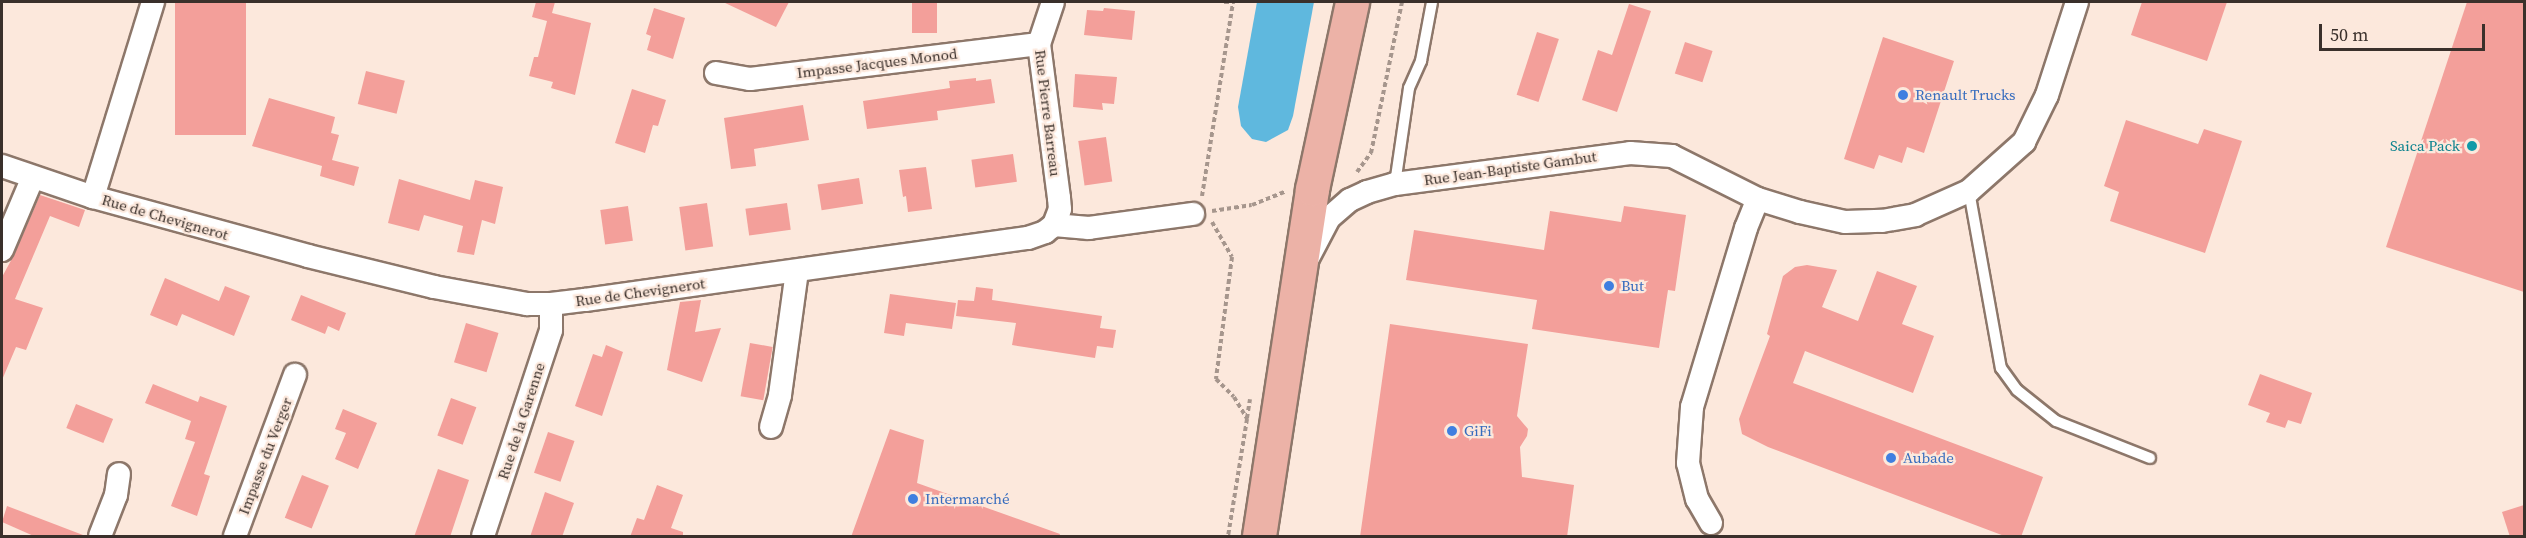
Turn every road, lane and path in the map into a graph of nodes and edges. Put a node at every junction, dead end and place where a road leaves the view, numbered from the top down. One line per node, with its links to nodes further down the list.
1 (153, 2): 17 (street, Rue de Chevignerot)
2 (1053, 2): 9 (street, Rue Pierre Barreau)
3 (1224, 2): 4 (path)
4 (1233, 2): 19 (path)
5 (1352, 2): 15 (main road)
6 (1402, 2): 13 (path)
7 (1432, 2): 14 (lane)
8 (2077, 2): 16 (street, Rue Jean-Baptiste Gambut)
9 (1039, 44): 10 (street, Impasse Jacques Monod); 20 (street, Rue Pierre Barreau)
10 (716, 73)
11 (2, 166): 12 (street, Rue de Chevignerot)
12 (33, 177): 17 (street, Rue de Chevignerot); 21 (street)
13 (1349, 178)
14 (1395, 184): 18 (street, Rue Jean-Baptiste Gambut); 23 (street, Rue Jean-Baptiste Gambut)
15 (1312, 189): 19 (path); 23 (main road)
16 (1969, 191): 18 (street, Rue Jean-Baptiste Gambut); 27 (lane)
17 (93, 197): 24 (street, Rue de Chevignerot)
18 (1758, 199): 29 (street)
19 (1199, 213): 20 (street); 33 (path)
20 (1054, 225): 22 (street, Rue de Chevignerot)
21 (2, 250)
22 (798, 270): 24 (street, Rue de Chevignerot); 26 (street)
23 (1298, 278): 34 (main road)
24 (551, 304): 32 (street, Rue de la Garenne)
25 (295, 375): 31 (street, Impasse du Verger)
26 (771, 428)
27 (2150, 458)
28 (119, 474): 30 (street)
29 (1712, 523)
30 (100, 537)
31 (235, 537)
32 (483, 537)
33 (1228, 537)
34 (1259, 537)

